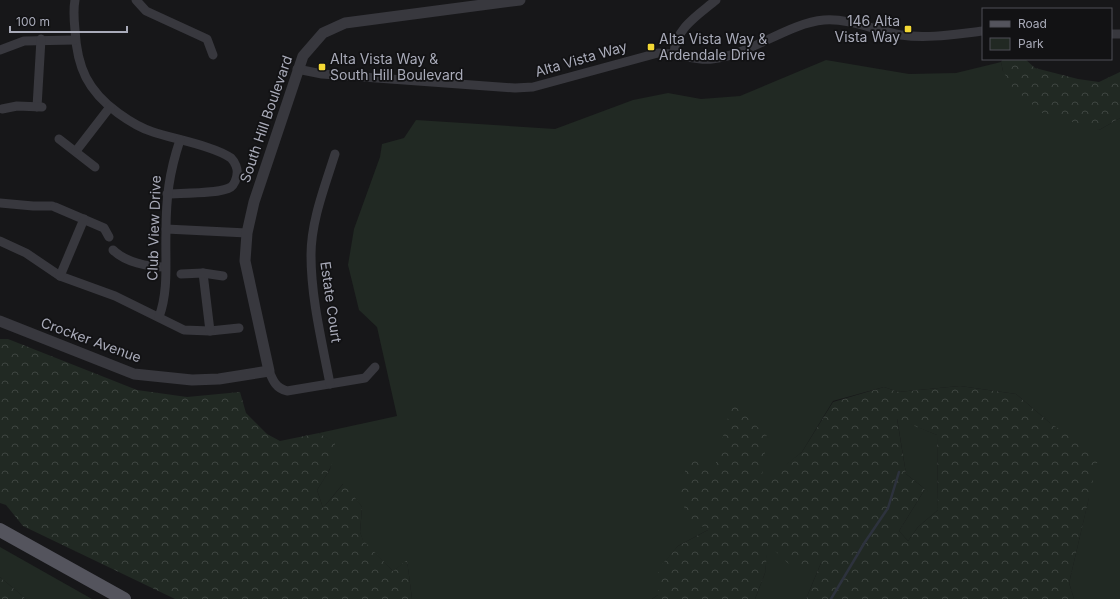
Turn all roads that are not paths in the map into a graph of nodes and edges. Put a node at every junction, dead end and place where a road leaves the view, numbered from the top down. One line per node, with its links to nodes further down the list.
1 (75, 0): 7 (street)
2 (136, 0): 10 (street)
3 (520, 0): 11 (street, South Hill Boulevard)
4 (716, 0): 9 (street)
5 (982, 31): 9 (street, Alta Vista Way)
6 (41, 39): 7 (street); 8 (street); 13 (street)
7 (75, 40): 12 (street)
8 (0, 50)
9 (674, 53): 11 (street, Alta Vista Way)
10 (213, 55)
11 (297, 69): 23 (street, South Hill Boulevard)
12 (110, 107): 15 (street); 16 (street)
13 (2, 109)
14 (59, 139): 16 (street)
15 (180, 140): 19 (street, Club View Drive); 19 (street)
16 (76, 151): 18 (street)
17 (335, 154): 38 (street, Estate Court)
18 (95, 167)
19 (167, 194): 22 (street, Club View Drive)
20 (0, 203): 21 (street)
21 (84, 219): 24 (street); 30 (street)
22 (166, 229): 23 (street); 27 (street, Club View Drive)
23 (247, 233): 37 (street, South Hill Boulevard)
24 (109, 237)
25 (0, 241): 30 (street)
26 (113, 250): 27 (street)
27 (165, 267): 32 (street, Club View Drive)
28 (203, 273): 29 (street); 31 (street); 35 (street)
29 (181, 274)
30 (60, 276): 32 (street)
31 (223, 276)
32 (159, 318): 35 (street)
33 (0, 321): 37 (street, Crocker Avenue)
34 (239, 328): 35 (street)
35 (210, 331)
36 (374, 367): 38 (street)
37 (269, 371): 38 (street)
38 (330, 384)
39 (0, 530): 40 (main road)
40 (124, 599)

